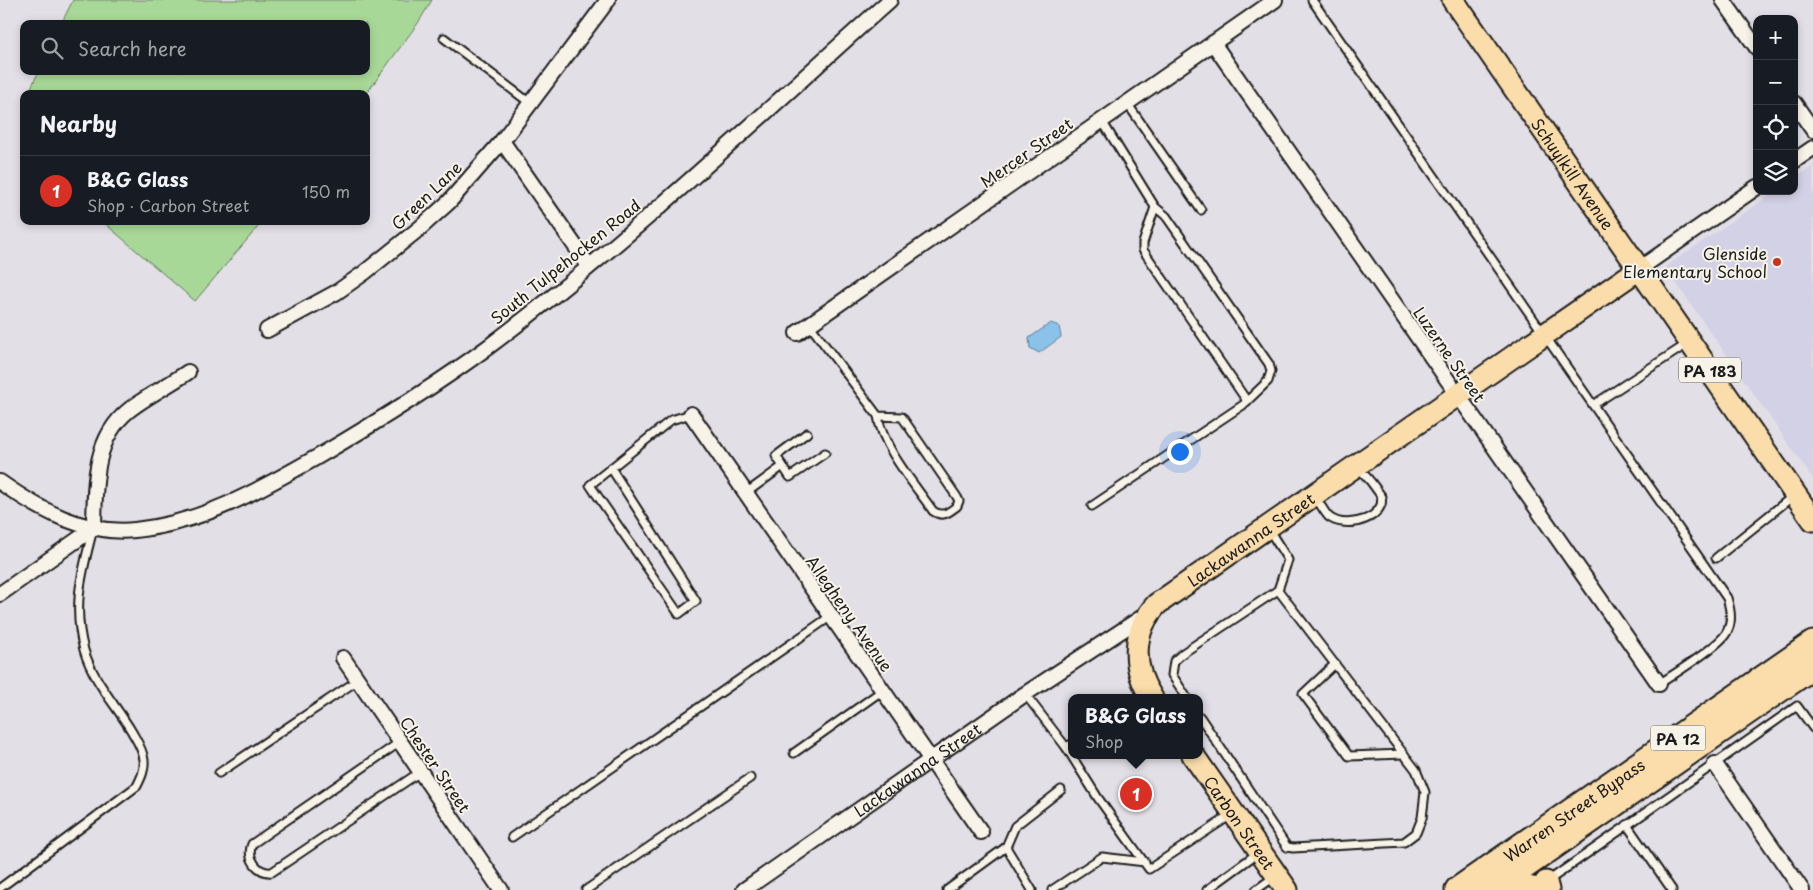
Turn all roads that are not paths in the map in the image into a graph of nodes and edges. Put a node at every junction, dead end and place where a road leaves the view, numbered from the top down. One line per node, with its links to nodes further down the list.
1 (608, 0): 10 (street, Green Lane)
2 (890, 0): 21 (street, South Tulpehocken Road)
3 (1275, 0): 9 (street, Mercer Street)
4 (1312, 0): 26 (lane)
5 (1453, 0): 22 (main road, Schuylkill Avenue / PA 183)
6 (1723, 0): 8 (street)
7 (444, 38): 10 (lane)
8 (1753, 42)
9 (1214, 43): 11 (street, Mercer Street); 29 (street, Luzerne Street)
10 (530, 103): 15 (street, Green Lane)
11 (1127, 103): 13 (street, Mercer Street); 20 (lane)
12 (1795, 105): 14 (street)
13 (1102, 121): 19 (lane); 23 (street, Mercer Street)
14 (1813, 130)
15 (502, 141): 21 (street); 24 (street, Green Lane)
16 (1813, 148): 17 (street)
17 (1798, 158)
18 (1753, 190): 22 (street, Lackawanna Street)
19 (1155, 207): 30 (lane); 30 (lane)
20 (1201, 210)
21 (589, 266): 46 (street, South Tulpehocken Road)
22 (1639, 268): 26 (main road, Lackawanna Street); 27 (main road, Schuylkill Avenue / PA 183)
23 (809, 324): 25 (street, Mercer Street); 33 (lane)
24 (267, 330)
25 (797, 333)
26 (1544, 335): 29 (main road, Lackawanna Street); 31 (lane)
27 (1690, 342): 31 (lane); 41 (main road, Schuylkill Avenue / PA 183)
28 (188, 372): 46 (street)
29 (1458, 395): 37 (main road, Lackawanna Street); 57 (street, Luzerne Street)
30 (1247, 401): 43 (lane)
31 (1593, 405): 57 (lane)
32 (691, 414): 38 (lane); 40 (street, Allegheny Avenue)
33 (878, 416): 33 (lane)
34 (807, 433): 36 (lane)
35 (825, 453): 36 (lane)
36 (782, 466): 40 (lane)
37 (1356, 466): 42 (main road, Lackawanna Street); 42 (lane)
38 (611, 468): 38 (lane)
39 (0, 482): 46 (street, South Tulpehocken Road)
40 (746, 493): 51 (street, Allegheny Avenue)
41 (1795, 494): 44 (main road, Schuylkill Avenue / PA 183); 47 (lane)
42 (1314, 495): 45 (main road, Lackawanna Street)
43 (1092, 506)
44 (1813, 520)
45 (1267, 527): 48 (lane); 50 (main road, Lackawanna Street)
46 (94, 528): 49 (street); 87 (lane)
47 (1716, 558)
48 (1278, 590): 54 (lane); 61 (lane)
49 (0, 594)
50 (1148, 614): 59 (street, Lackawanna Street); 60 (main road)
51 (831, 616): 58 (street, Allegheny Avenue); 79 (lane)
52 (1813, 644): 80 (highway, Warren Street Bypass / PA 12)
53 (343, 658): 56 (street, Chester Street)
54 (1335, 664): 67 (lane); 67 (lane)
55 (1813, 666): 80 (highway, Warren Street Bypass / PA 12)
56 (358, 680): 64 (street, Chester Street); 73 (lane)
57 (1659, 684)
58 (883, 690): 66 (lane); 70 (street, Allegheny Avenue)
59 (1025, 694): 65 (lane); 70 (street, Lackawanna Street)
60 (1149, 694)
61 (1184, 694)
62 (1203, 721): 67 (lane)
63 (1813, 728): 71 (lane)
64 (400, 742): 72 (street, Chester Street); 72 (lane)
65 (1068, 744)
66 (794, 753)
67 (1404, 754)
68 (1077, 759): 83 (lane)
69 (1196, 759): 76 (main road, Carbon Street)
70 (931, 760): 78 (street, Allegheny Avenue); 85 (street, Lackawanna Street)
71 (1715, 764): 77 (lane); 99 (street)
72 (420, 772): 88 (street, Chester Street)
73 (219, 773)
74 (750, 778): 89 (lane)
75 (1061, 790): 81 (lane)
76 (1233, 813): 82 (main road, Carbon Street); 83 (lane)
77 (1627, 825): 86 (lane); 98 (lane)
78 (980, 832)
79 (512, 837)
80 (1547, 840): 86 (highway); 95 (highway, Warren Street Bypass / PA 12); 96 (highway, Warren Street Bypass / PA 12)
81 (1006, 847): 90 (lane); 91 (lane)
82 (1260, 852): 84 (main road, Carbon Street); 93 (lane)
83 (1145, 862): 92 (lane)
84 (1282, 883): 94 (lane)
85 (753, 887)
86 (1542, 887): 97 (highway)
87 (0, 888)
88 (501, 890)
89 (586, 890)
90 (947, 890)
91 (1032, 890)
92 (1052, 890)
93 (1207, 890)
94 (1256, 890)
95 (1458, 890)
96 (1490, 890)
97 (1497, 890)
98 (1672, 890)
99 (1802, 890)

